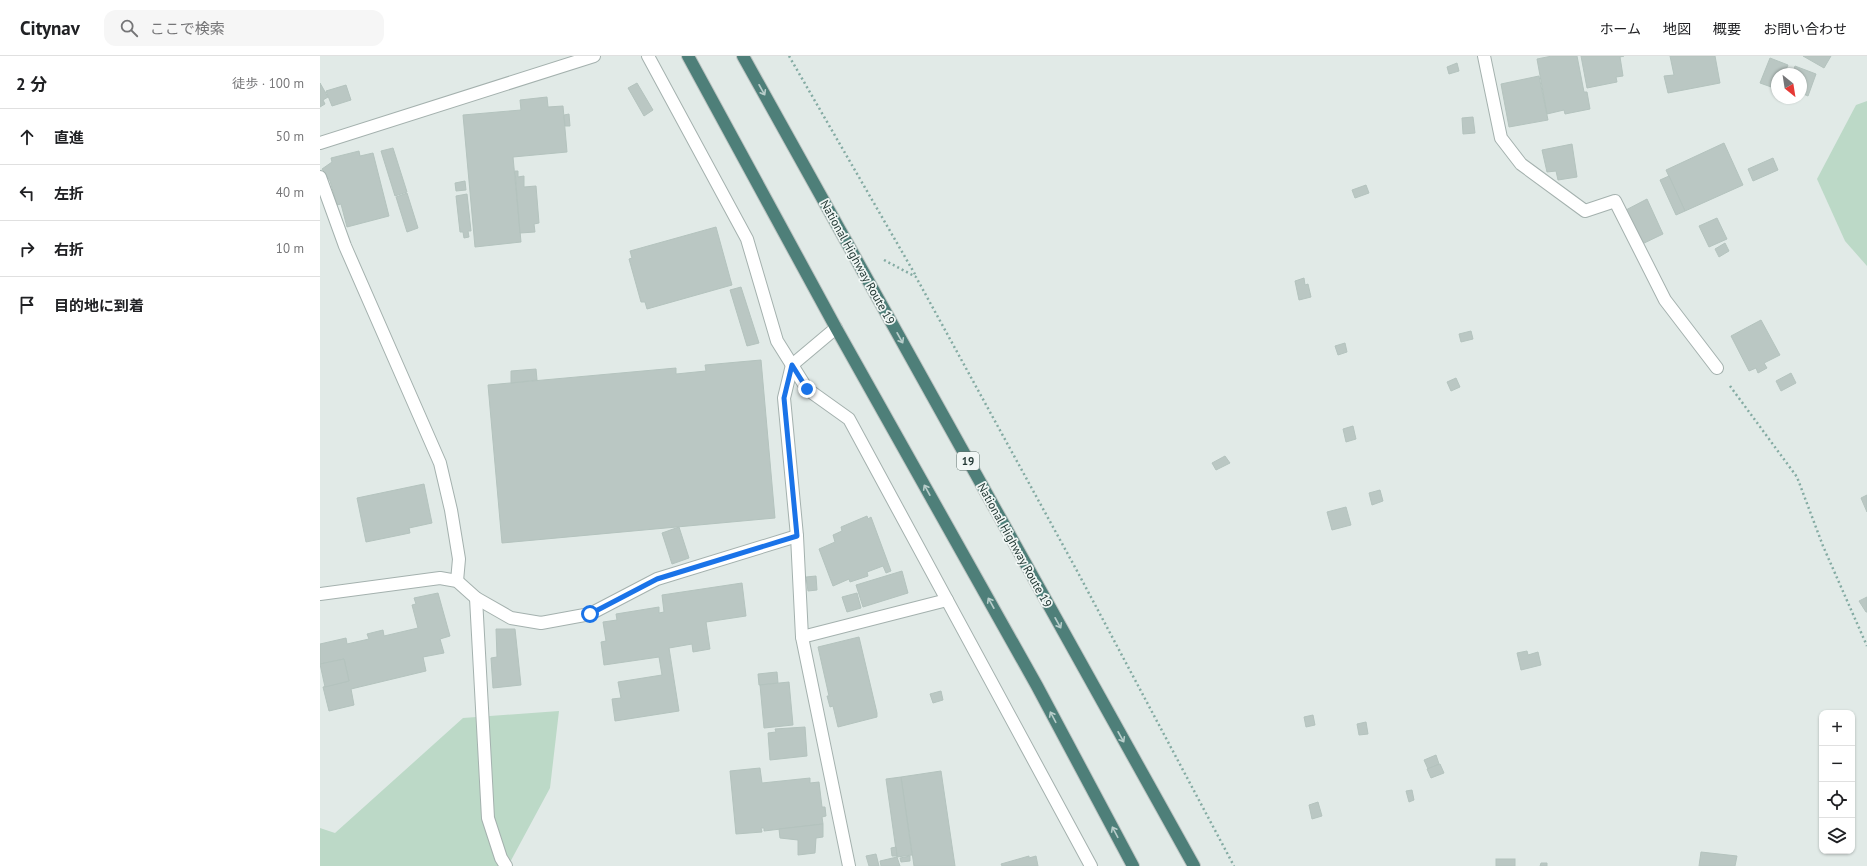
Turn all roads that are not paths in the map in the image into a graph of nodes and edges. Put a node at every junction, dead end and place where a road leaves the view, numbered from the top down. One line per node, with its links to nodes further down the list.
1 (594, 56): 6 (street)
2 (648, 56): 9 (street)
3 (688, 56): 8 (highway)
4 (743, 56): 21 (highway, National Highway Route 19 / 19, one-way to 21)
5 (1484, 56): 10 (street)
6 (320, 143)
7 (320, 177): 12 (street)
8 (836, 328): 9 (street); 20 (highway, one-way to 8)
9 (792, 365): 11 (street); 15 (street)
10 (1717, 368)
11 (797, 536): 14 (street); 16 (street)
12 (457, 581): 13 (street); 14 (street)
13 (320, 594)
14 (476, 598): 17 (street)
15 (947, 600): 16 (street); 19 (street)
16 (802, 637): 18 (street)
17 (506, 866)
18 (849, 866)
19 (1091, 866)
20 (1133, 866)
21 (1194, 866)

